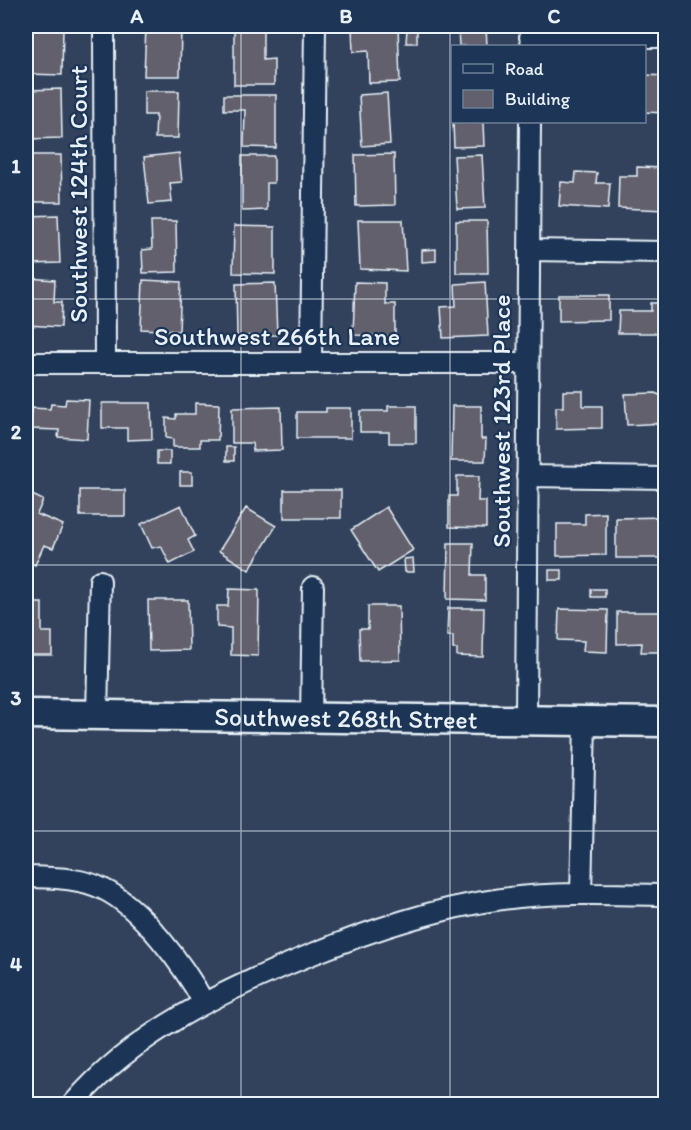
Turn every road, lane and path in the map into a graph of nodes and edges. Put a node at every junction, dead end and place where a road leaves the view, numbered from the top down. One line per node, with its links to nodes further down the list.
1 (104, 26): 9 (street, Southwest 124th Court)
2 (315, 26): 10 (street)
3 (530, 36): 4 (street)
4 (666, 37)
5 (530, 123): 6 (street, Southwest 123rd Place)
6 (529, 250): 7 (street); 11 (street, Southwest 123rd Place)
7 (666, 252)
8 (26, 363): 9 (street, Southwest 266th Lane)
9 (105, 363): 10 (street, Southwest 266th Lane)
10 (311, 363): 11 (street, Southwest 266th Lane)
11 (528, 363): 12 (street, Southwest 123rd Place)
12 (527, 476): 13 (street); 19 (street, Southwest 123rd Place)
13 (666, 478)
14 (100, 581): 17 (street)
15 (313, 587): 18 (street)
16 (26, 714): 17 (main road, Southwest 268th Street)
17 (98, 715): 18 (main road, Southwest 268th Street)
18 (311, 718): 19 (main road, Southwest 268th Street)
19 (526, 721): 20 (main road, Southwest 268th Street)
20 (585, 721): 21 (main road, Southwest 268th Street); 23 (street)
21 (666, 722)
22 (26, 877): 25 (street)
23 (581, 894): 24 (street); 25 (street)
24 (666, 895)
25 (204, 1003): 26 (street)
26 (73, 1104)

